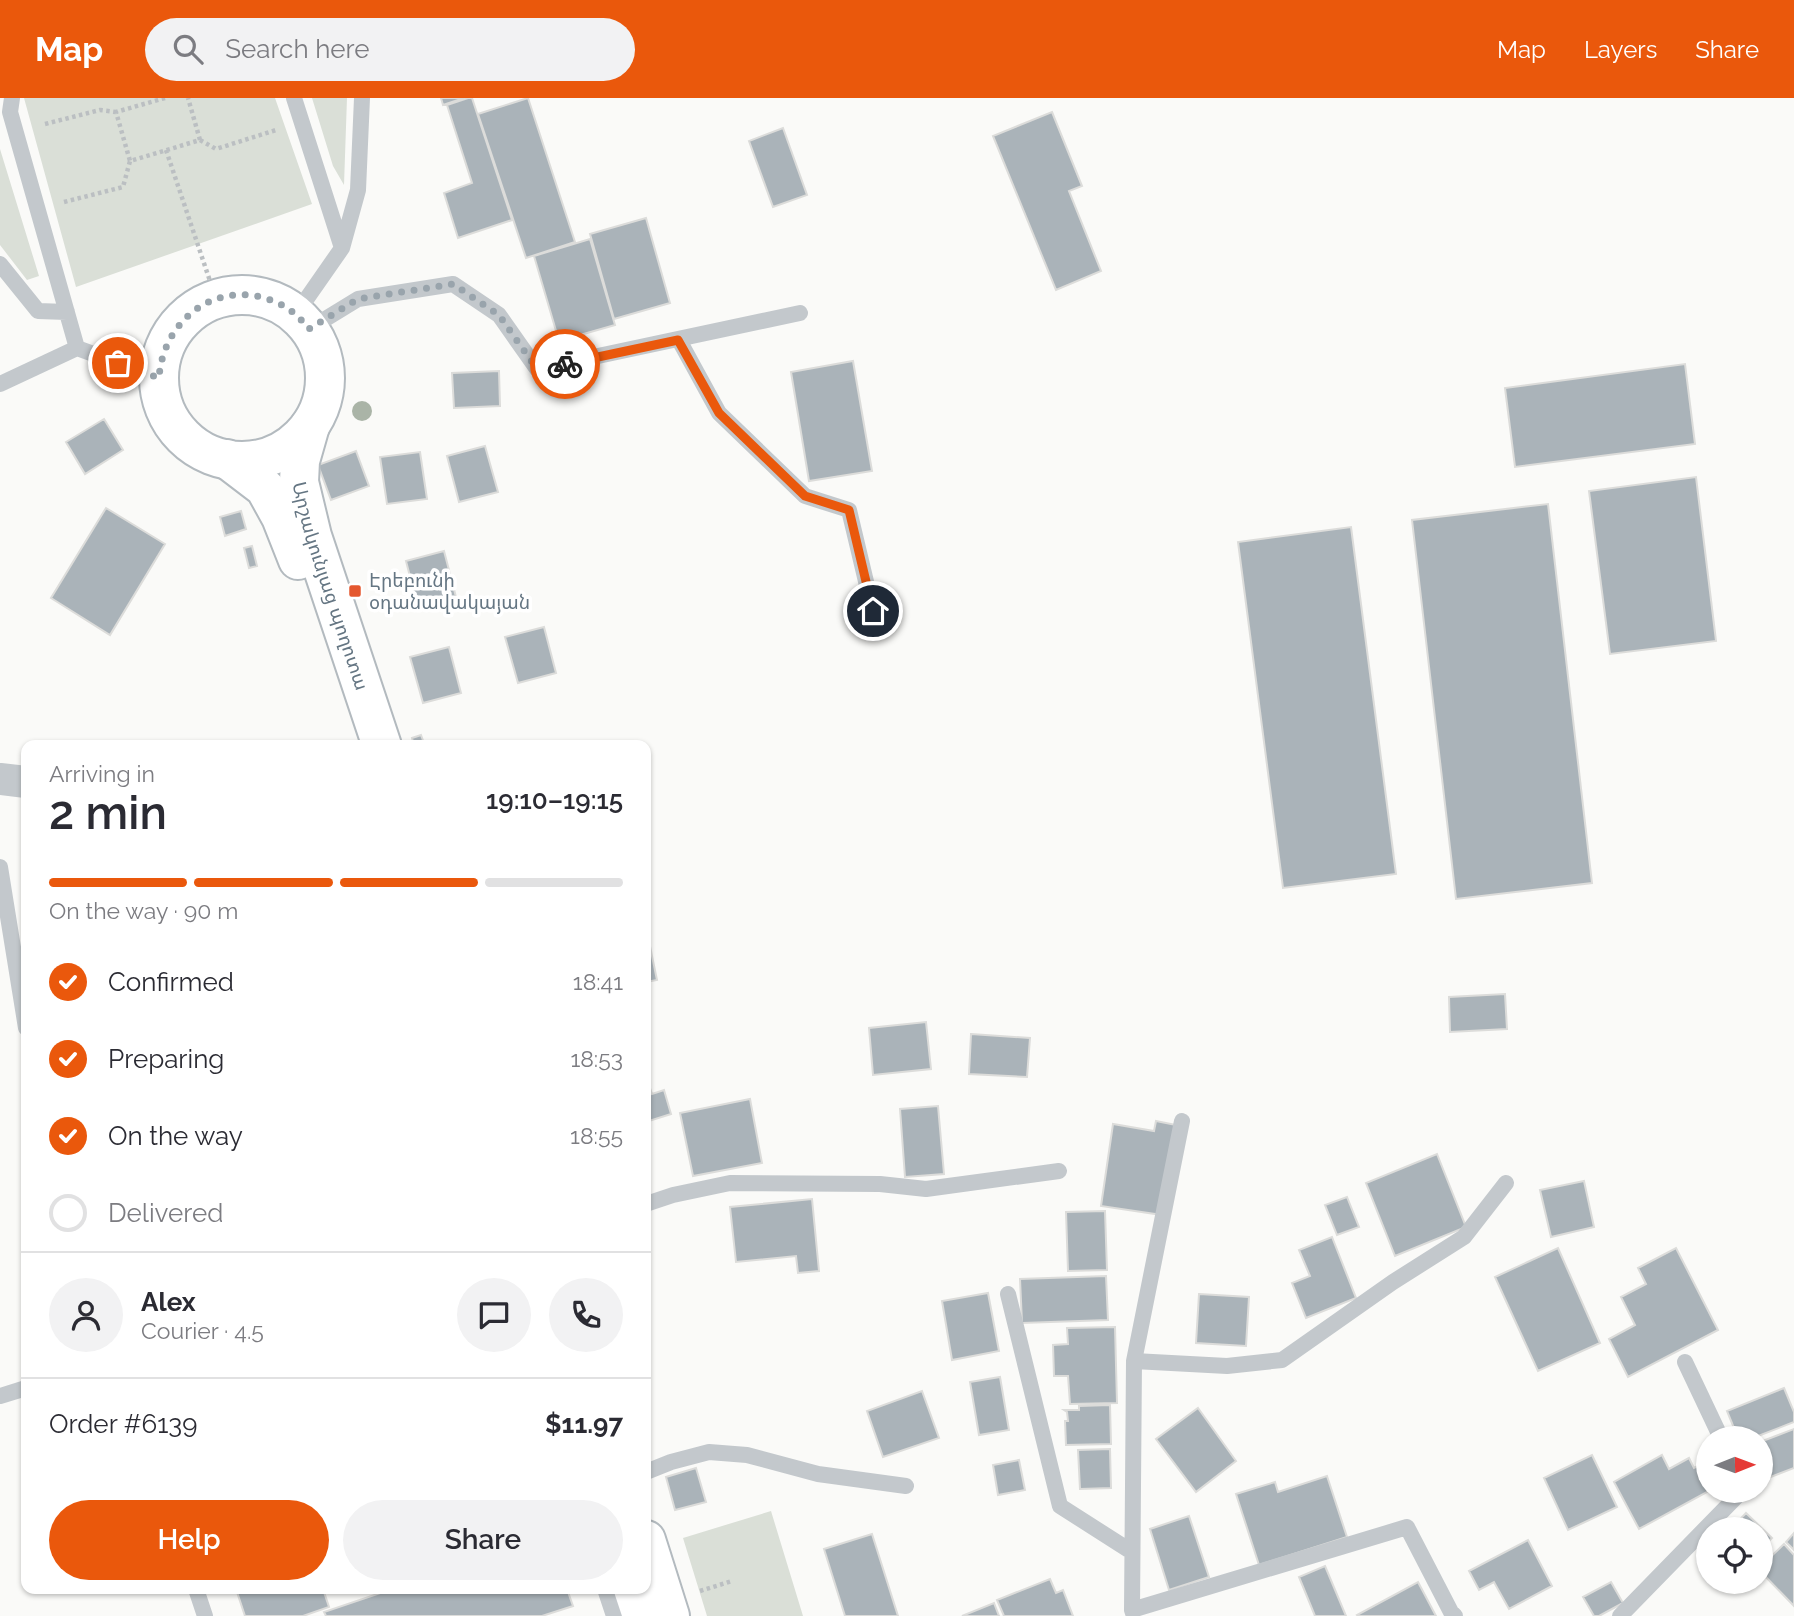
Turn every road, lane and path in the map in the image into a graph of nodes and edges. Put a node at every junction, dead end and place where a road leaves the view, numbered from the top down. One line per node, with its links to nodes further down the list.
1 (12, 98): 17 (lane)
2 (165, 98): 6 (path)
3 (188, 98): 10 (path)
4 (294, 98): 14 (lane)
5 (362, 98): 14 (lane)
6 (150, 100): 7 (path)
7 (116, 112): 8 (path); 12 (path)
8 (45, 124)
9 (276, 130): 10 (path)
10 (201, 139): 11 (path)
11 (166, 150): 12 (path); 16 (path)
12 (130, 161): 13 (path)
13 (64, 202)
14 (342, 248): 19 (lane)
15 (0, 264): 17 (lane)
16 (216, 299): 19 (street); 22 (street)
17 (67, 312): 21 (lane)
18 (800, 313): 20 (lane)
19 (303, 321): 20 (lane); 24 (street)
20 (678, 340): 26 (lane)
21 (77, 348): 22 (lane); 23 (lane)
22 (159, 378): 25 (street)
23 (0, 384)
24 (310, 426): 25 (street); 28 (street, Արշակունյաց պողոտա)
25 (227, 459): 27 (street, Արշակունյաց պողոտա)
26 (873, 611)
27 (357, 740)
28 (380, 740)
29 (0, 779): 30 (street)
30 (21, 781)
31 (0, 867): 32 (lane)
32 (21, 994)
33 (1182, 1121): 38 (lane)
34 (1059, 1171): 36 (lane)
35 (1506, 1183): 38 (lane)
36 (651, 1202)
37 (1008, 1294): 47 (lane)
38 (1134, 1361): 47 (lane)
39 (1685, 1362): 42 (lane)
40 (21, 1390): 41 (lane)
41 (0, 1396)
42 (1715, 1426)
43 (651, 1470): 44 (lane)
44 (906, 1486)
45 (1730, 1503): 58 (lane)
46 (651, 1549): 52 (street)
47 (1132, 1552): 53 (lane)
48 (732, 1581): 52 (path)
49 (197, 1594): 54 (lane)
50 (607, 1594): 55 (lane)
51 (635, 1594): 56 (street)
52 (682, 1604)
53 (1133, 1613): 57 (lane)
54 (205, 1616)
55 (614, 1616)
56 (642, 1616)
57 (1455, 1616)
58 (1620, 1616)

